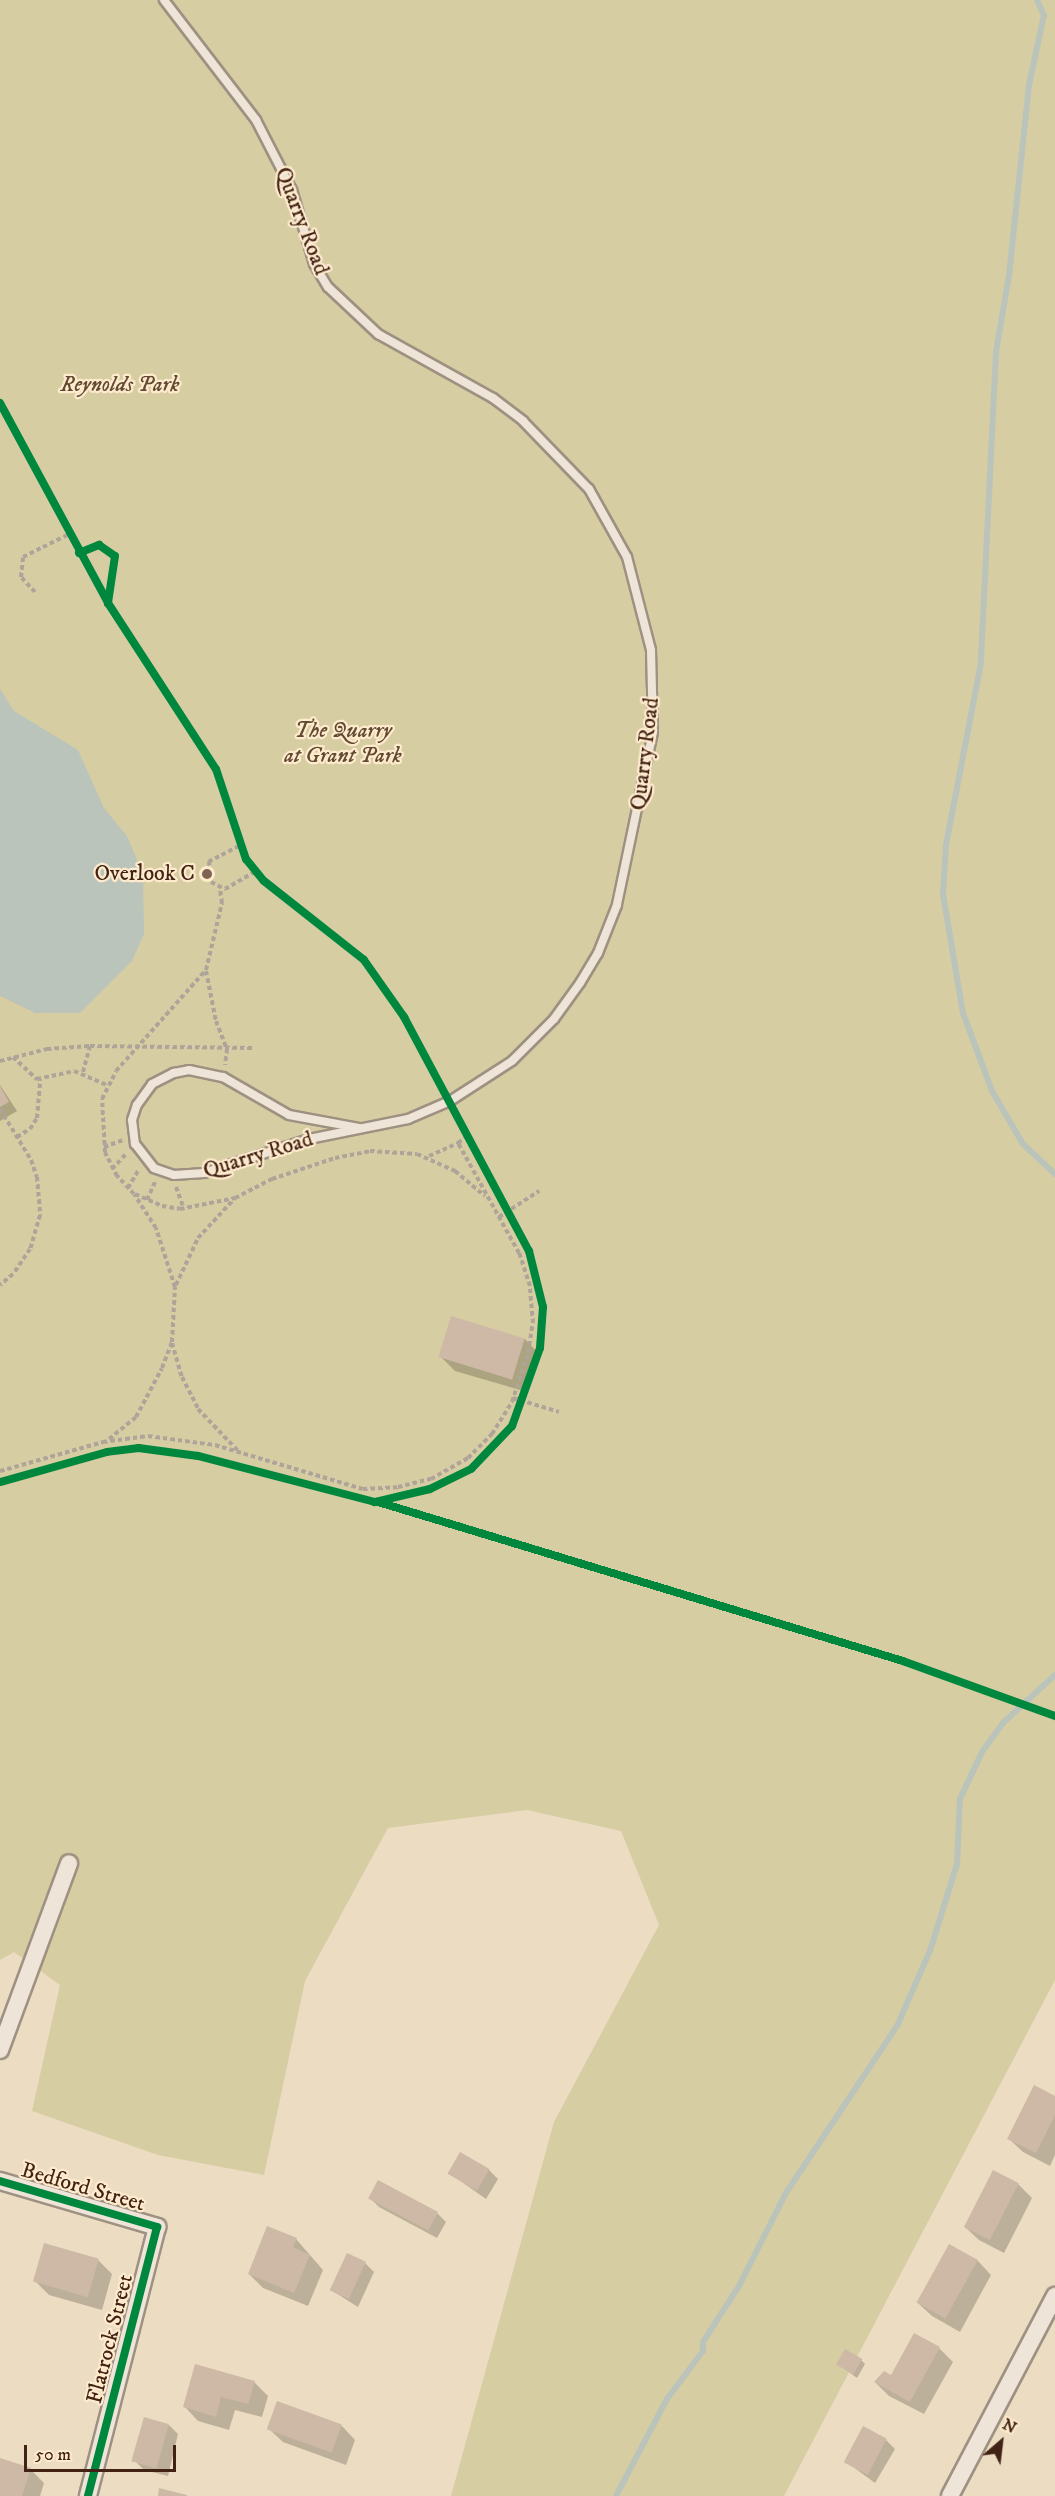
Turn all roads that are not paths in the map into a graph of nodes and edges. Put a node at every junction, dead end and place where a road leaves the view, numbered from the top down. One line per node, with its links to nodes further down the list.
1 (164, 0): 2 (lane, Quarry Road)
2 (359, 1128): 2 (lane, Quarry Road)
3 (69, 1863): 4 (street)
4 (0, 2050)
5 (0, 2181): 6 (street, Bedford Street)
6 (157, 2227): 8 (street, Flatrock Street)
7 (1055, 2295): 9 (street)
8 (88, 2496)
9 (950, 2496)

